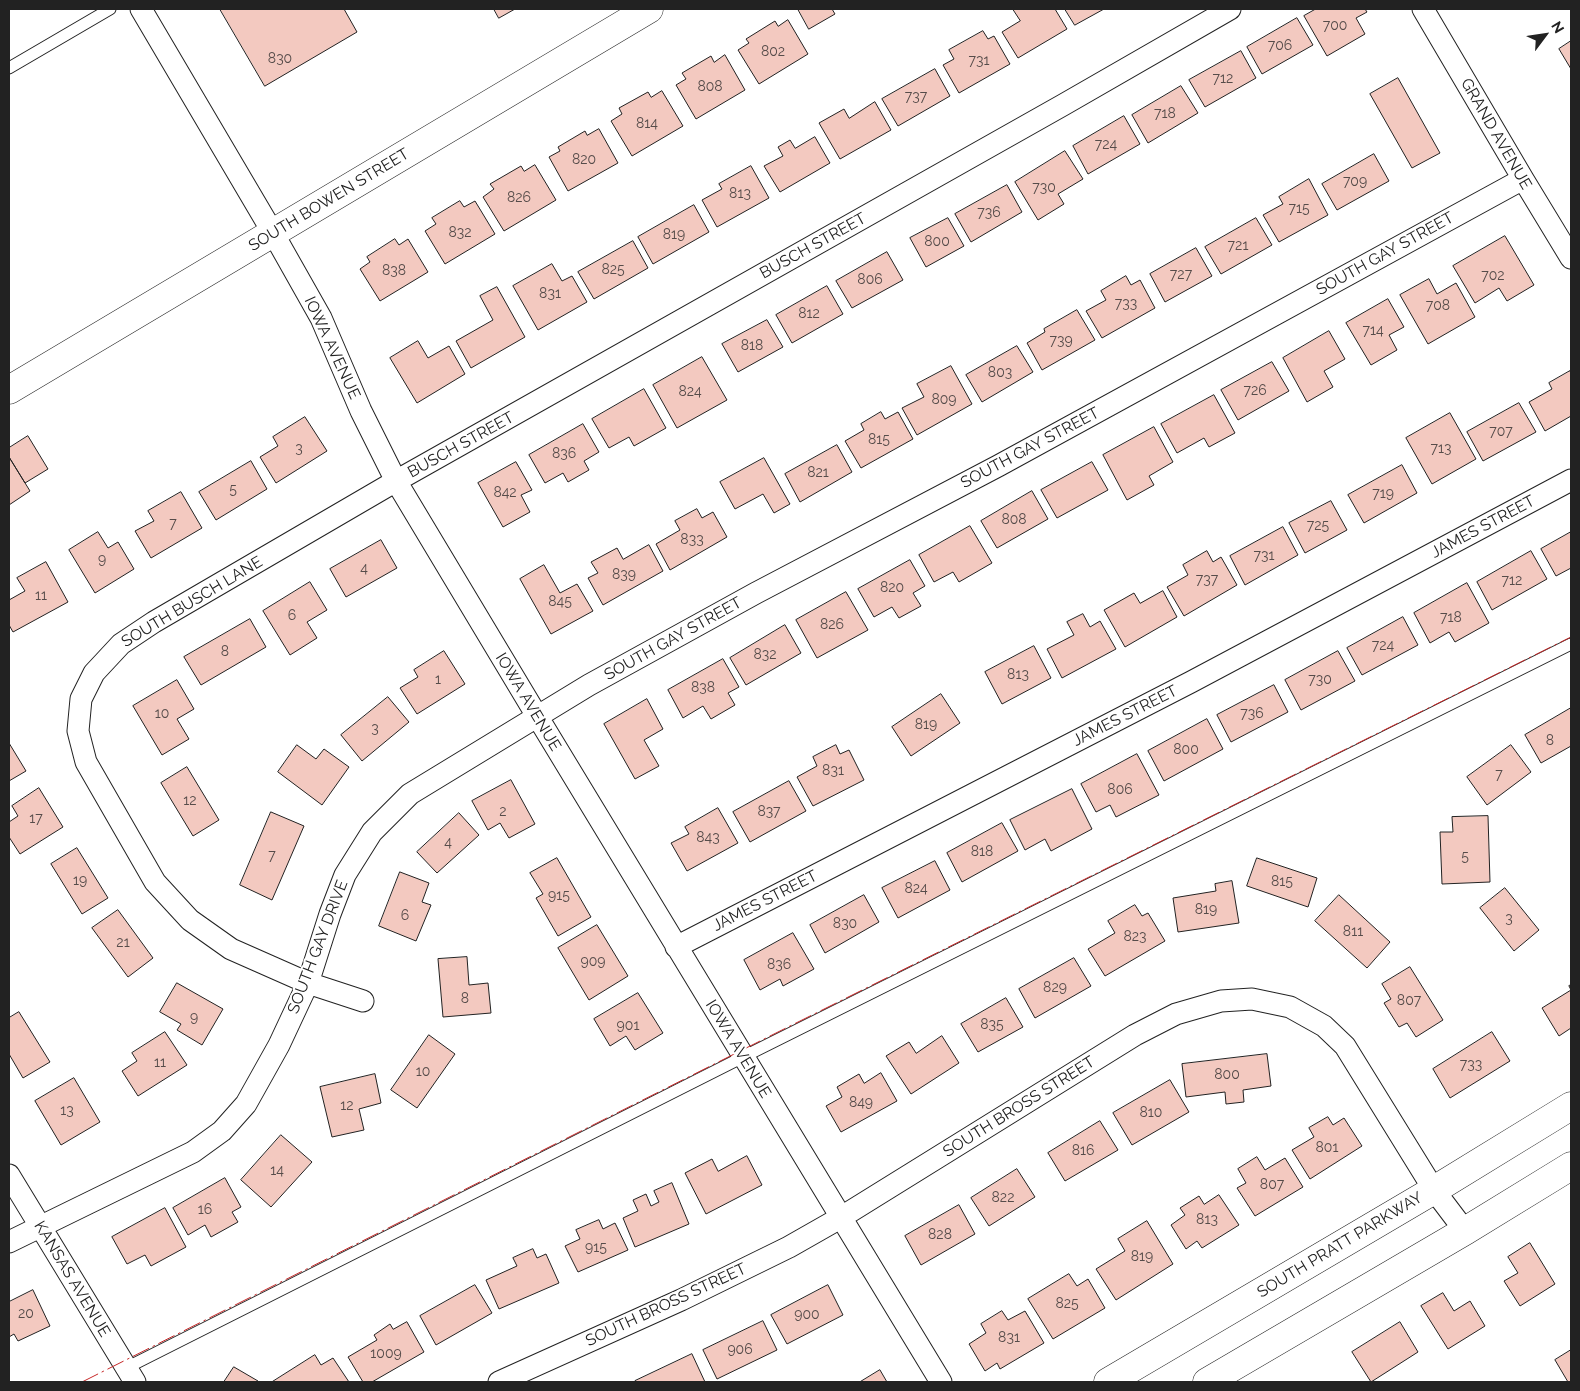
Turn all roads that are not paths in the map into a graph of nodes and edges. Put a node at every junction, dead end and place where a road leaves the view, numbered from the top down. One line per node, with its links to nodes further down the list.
1 (110, 9): 6 (lane)
2 (141, 9): 8 (street, IOWA AVENUE)
3 (649, 9): 8 (street, SOUTH BOWEN STREET)
4 (1230, 9): 12 (street, BUSCH STREET)
5 (1423, 9): 7 (street, GRAND AVENUE)
6 (9, 68)
7 (1523, 179): 9 (street, GRAND AVENUE); 14 (street, SOUTH GAY STREET)
8 (273, 233): 10 (street, SOUTH BOWEN STREET); 12 (street, IOWA AVENUE)
9 (1571, 258)
10 (9, 390)
11 (1571, 480): 15 (street, JAMES STREET)
12 (396, 481): 14 (street, IOWA AVENUE); 16 (street, SOUTH BUSCH LANE)
13 (1571, 644): 18 (lane)
14 (537, 716): 15 (street, IOWA AVENUE); 16 (street, SOUTH GAY DRIVE)
15 (676, 947): 18 (street, IOWA AVENUE)
16 (308, 983): 17 (street, SOUTH BUSCH LANE); 24 (street, SOUTH GAY DRIVE)
17 (363, 1001)
18 (743, 1057): 23 (street, IOWA AVENUE); 27 (lane)
19 (1571, 1106): 22 (street, SOUTH PRATT PARKWAY)
20 (1571, 1166): 25 (street)
21 (9, 1175): 24 (street, KANSAS AVENUE)
22 (1434, 1190): 23 (street, SOUTH BROSS STREET); 25 (street, SOUTH BROSS STREET); 30 (street, SOUTH PRATT PARKWAY)
23 (840, 1218): 28 (street, SOUTH BROSS STREET); 29 (street, IOWA AVENUE)
24 (40, 1227): 26 (street, SOUTH GAY DRIVE); 27 (street, KANSAS AVENUE)
25 (1465, 1231): 31 (street)
26 (9, 1242)
27 (131, 1375)
28 (499, 1382)
29 (941, 1382)
30 (1108, 1382)
31 (1207, 1382)

